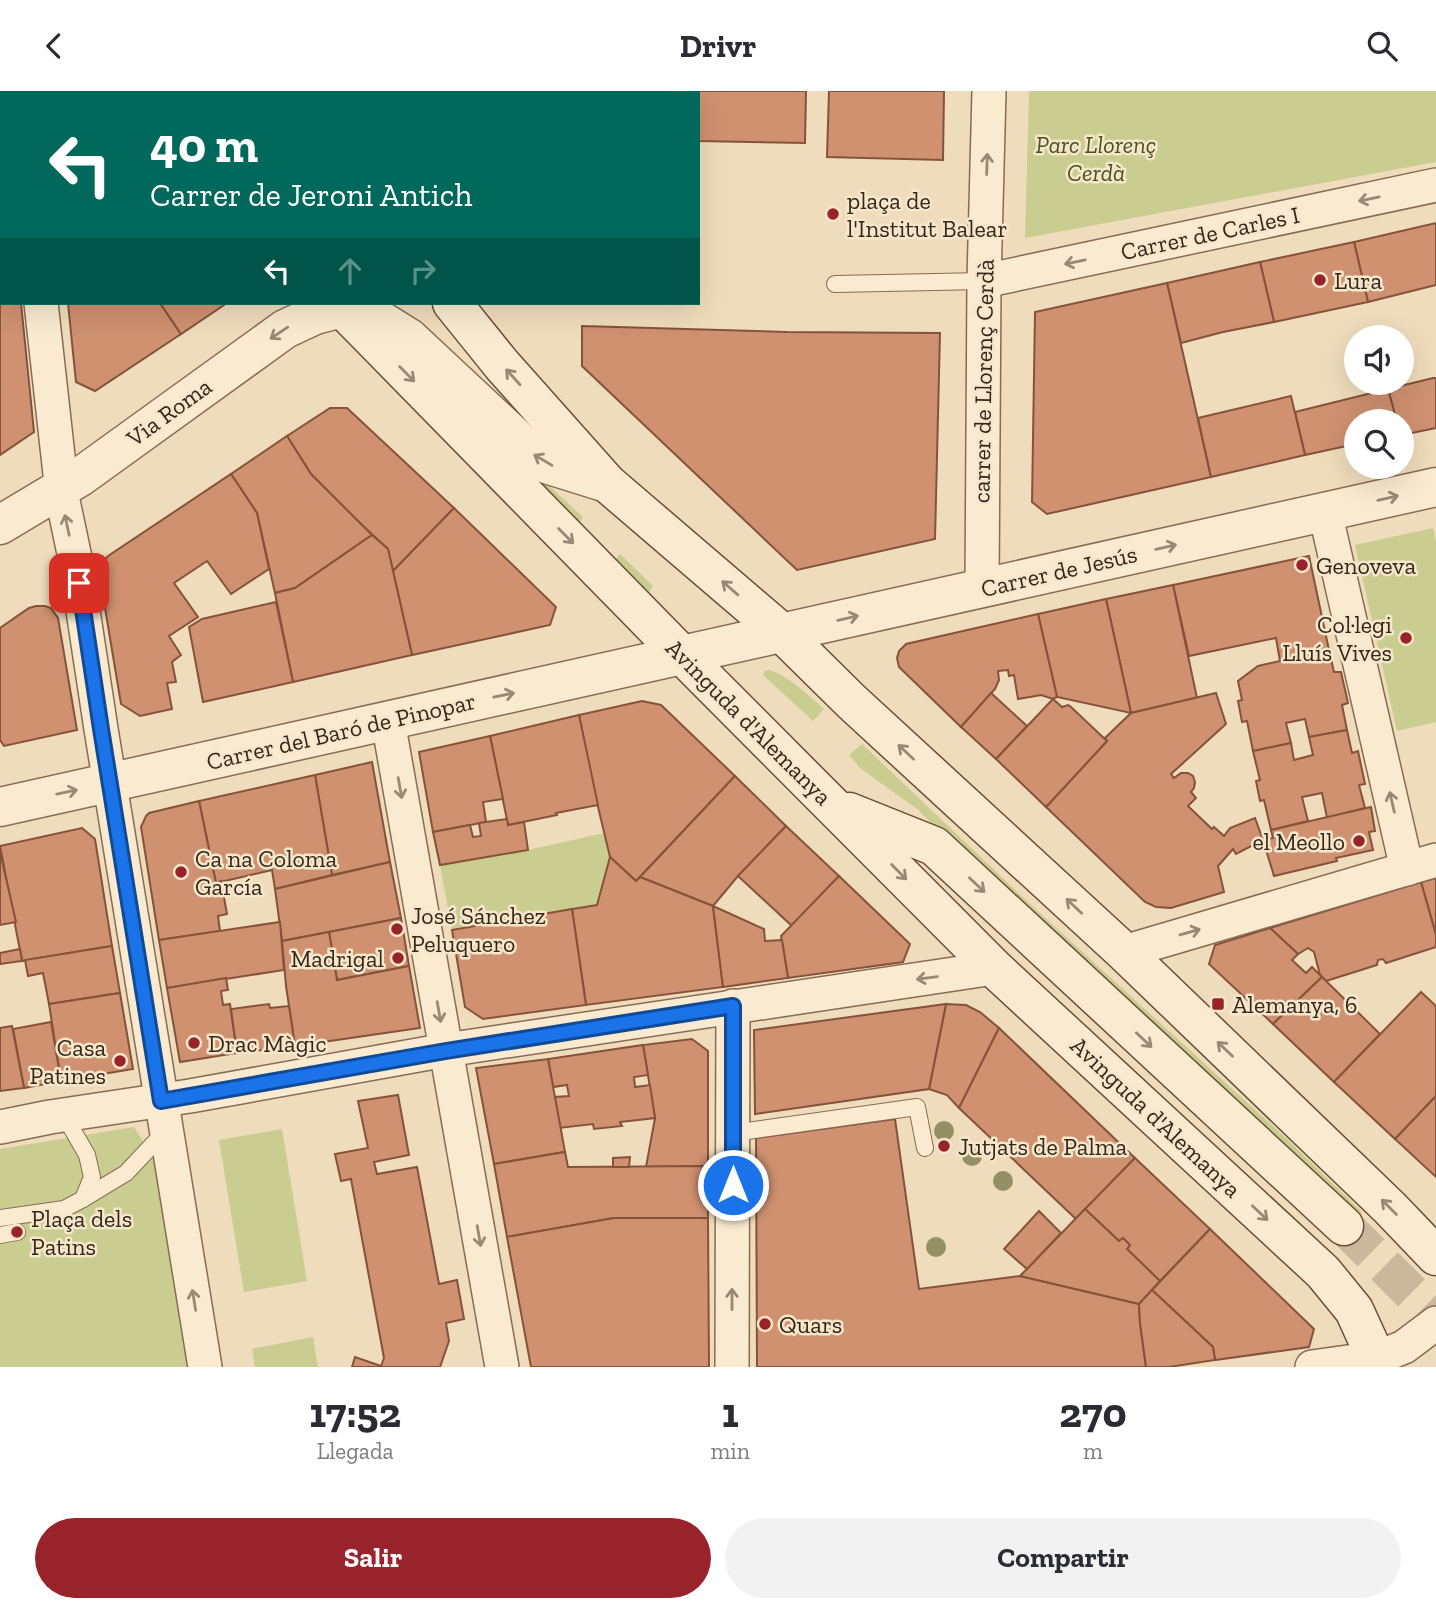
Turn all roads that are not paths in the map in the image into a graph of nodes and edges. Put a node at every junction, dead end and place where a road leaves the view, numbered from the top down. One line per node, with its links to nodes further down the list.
1 (989, 91): 3 (street, carrer de Llorenç Cerdà, one-way to 1)
2 (1436, 185): 3 (street, Carrer de Carles I, one-way to 3)
3 (984, 281): 4 (lane); 13 (street, carrer de Llorenç Cerdà)
4 (835, 284)
5 (41, 305): 10 (street)
6 (341, 305): 8 (main road, one-way to 6); 10 (main road, Via Roma, one-way to 10); 15 (main road, Avinguda d'Alemanya, one-way to 15)
7 (454, 305): 8 (main road, one-way to 7)
8 (607, 483): 14 (main road, one-way to 8)
9 (1436, 487): 11 (main road, Carrer de Jesús, one-way to 9)
10 (61, 489): 12 (main road, Via Roma); 17 (street, one-way to 10)
11 (1325, 512): 13 (main road, Carrer de Jesús, one-way to 11); 20 (street, one-way to 11)
12 (0, 525)
13 (982, 588): 14 (main road, Carrer de Jesús, one-way to 13)
14 (781, 632): 15 (main road, Carrer de Jesús); 21 (main road, one-way to 14)
15 (682, 656): 16 (main road, Carrer del Baró de Pinopar, one-way to 15); 18 (main road, Avinguda d'Alemanya)
16 (388, 721): 17 (main road, Carrer del Baró de Pinopar); 24 (street, one-way to 24)
17 (110, 783): 19 (main road, Carrer del Baró de Pinopar, one-way to 17); 25 (street)
18 (834, 806): 22 (main road, Avinguda d'Alemanya, one-way to 22); 32 (main road, one-way to 32)
19 (0, 807)
20 (1422, 864): 21 (street, one-way to 20)
21 (1124, 952): 35 (main road, one-way to 21)
22 (994, 968): 23 (street, one-way to 23); 37 (main road, Avinguda d'Alemanya, one-way to 37)
23 (733, 1006): 24 (street); 28 (street)
24 (446, 1051): 25 (street); 39 (street, one-way to 39)
25 (163, 1114): 26 (street); 30 (lane); 38 (street, one-way to 25)
26 (64, 1115): 27 (street); 30 (lane)
27 (0, 1127)
28 (733, 1133): 29 (lane); 40 (street, one-way to 28)
29 (925, 1148)
30 (83, 1199): 31 (lane)
31 (0, 1218)
32 (1344, 1226)
33 (17, 1232): 34 (lane)
34 (0, 1235)
35 (1436, 1257)
36 (1436, 1323): 37 (street)
37 (1376, 1362): 41 (street)
38 (205, 1367)
39 (502, 1367)
40 (732, 1367)
41 (1312, 1367)

